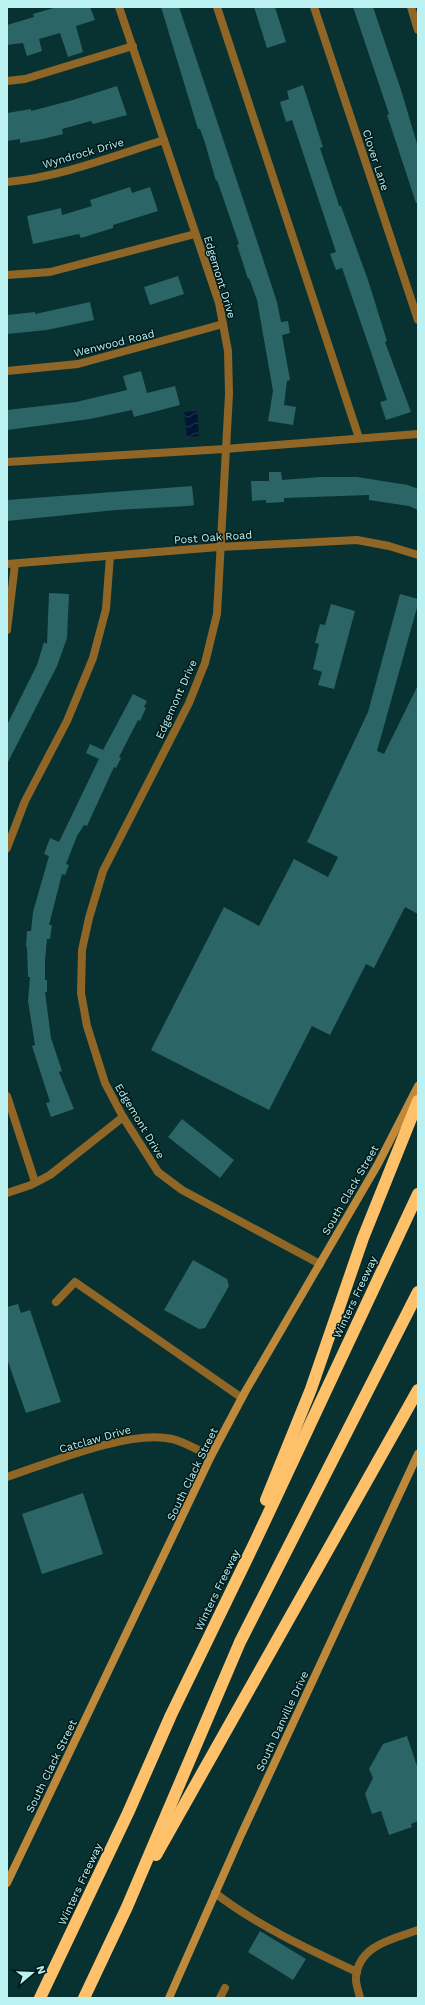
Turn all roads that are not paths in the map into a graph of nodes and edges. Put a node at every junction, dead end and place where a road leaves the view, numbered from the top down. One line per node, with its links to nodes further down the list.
1 (119, 7): 6 (street, Edgemont Drive)
2 (217, 7): 16 (street)
3 (314, 7): 12 (street, Clover Lane)
4 (410, 7): 5 (street)
5 (418, 30)
6 (132, 46): 7 (street); 8 (street, Edgemont Drive)
7 (7, 81)
8 (164, 140): 9 (street, Wyndrock Drive); 10 (street, Edgemont Drive)
9 (7, 182)
10 (195, 234): 11 (street); 13 (street, Edgemont Drive)
11 (7, 275)
12 (418, 320)
13 (223, 324): 14 (street, Wenwood Road); 17 (street, Edgemont Drive)
14 (7, 371)
15 (418, 434): 16 (street)
16 (359, 438): 17 (street)
17 (225, 449): 18 (street); 19 (street, Edgemont Drive)
18 (7, 462)
19 (219, 547): 20 (street, Post Oak Road); 21 (street, Post Oak Road); 28 (street, Edgemont Drive)
20 (418, 555)
21 (110, 556): 22 (street, Post Oak Road); 24 (street)
22 (11, 564): 23 (street)
23 (7, 630)
24 (7, 848)
25 (418, 1086): 32 (main road, South Clack Street)
26 (7, 1096): 29 (street)
27 (418, 1101): 40 (highway)
28 (123, 1118): 29 (street); 32 (street, Edgemont Drive)
29 (35, 1182): 30 (street)
30 (7, 1193)
31 (418, 1194): 40 (highway, Winters Freeway)
32 (320, 1264): 36 (main road, South Clack Street)
33 (418, 1292): 43 (highway)
34 (56, 1302): 36 (street)
35 (418, 1390): 43 (highway)
36 (242, 1398): 38 (main road, South Clack Street)
37 (418, 1454): 42 (main road, South Danville Drive)
38 (211, 1456): 39 (street, Catclaw Drive); 41 (main road, South Clack Street)
39 (7, 1477)
40 (220, 1615): 47 (highway, Winters Freeway)
41 (7, 1883)
42 (215, 1893): 45 (street); 49 (main road, South Danville Drive)
43 (127, 1907): 48 (highway)
44 (418, 1930): 45 (street)
45 (357, 1972): 51 (street)
46 (225, 1988): 50 (street)
47 (40, 1998)
48 (84, 1998)
49 (169, 1998)
50 (220, 1998)
51 (360, 1998)

